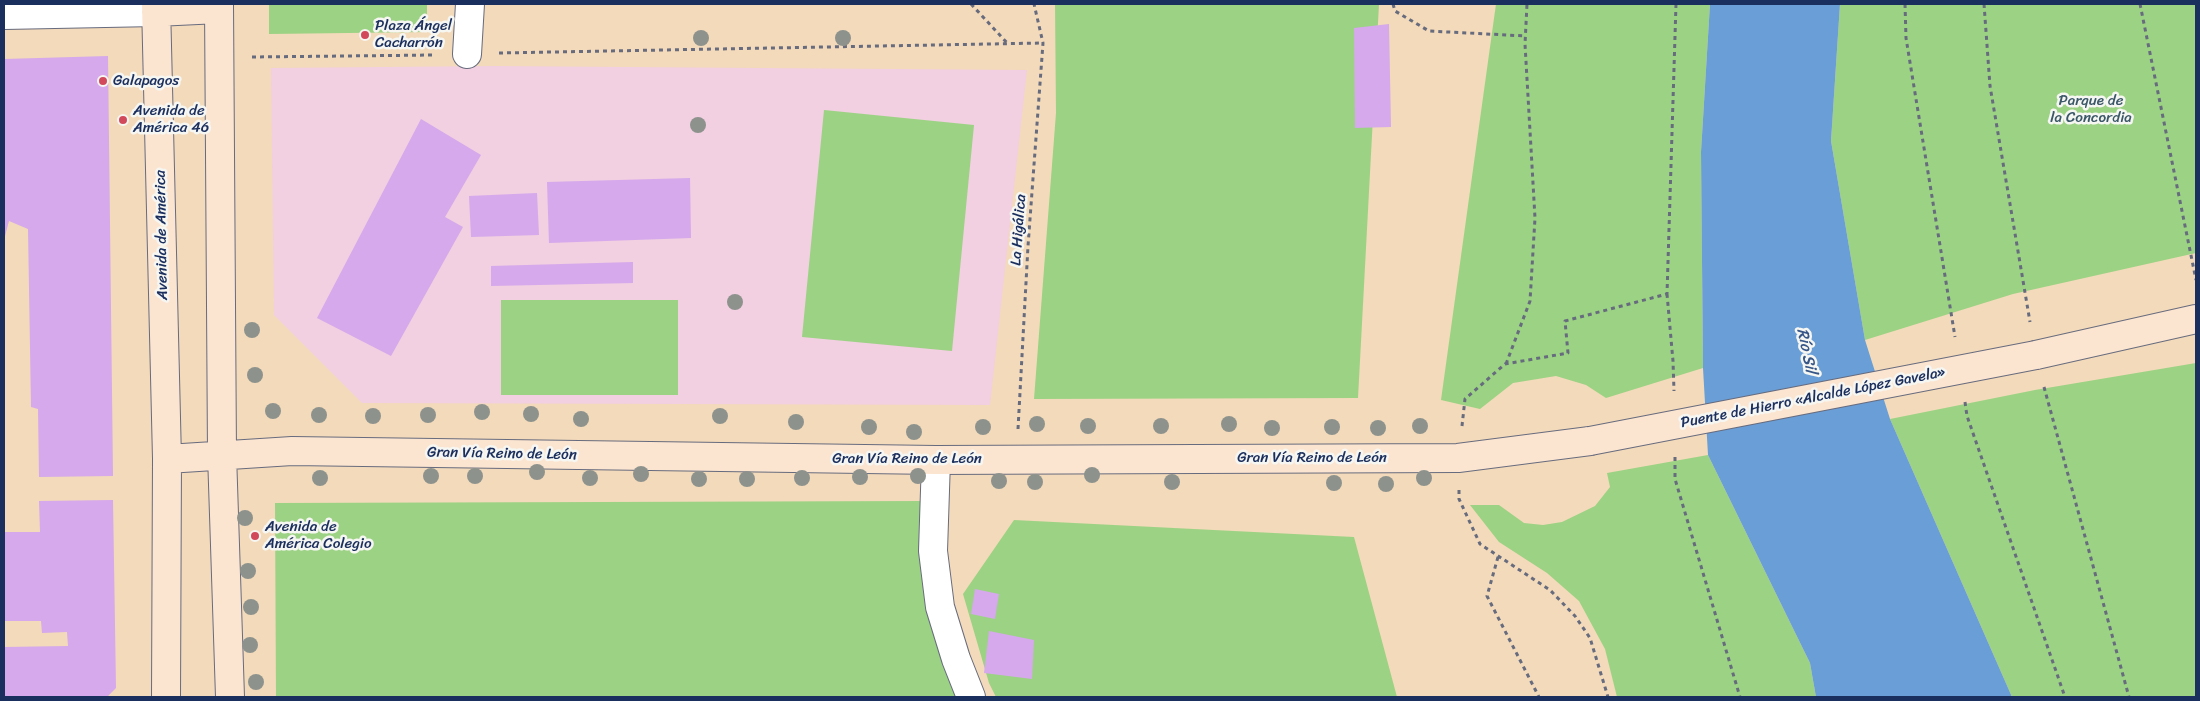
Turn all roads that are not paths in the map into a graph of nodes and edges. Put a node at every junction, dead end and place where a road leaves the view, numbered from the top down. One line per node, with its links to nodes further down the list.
1 (470, 4): 5 (street)
2 (219, 6): 3 (street); 8 (street)
3 (156, 8): 4 (street); 9 (street, Avenida de América)
4 (4, 15)
5 (467, 54)
6 (2196, 319): 7 (street, Puente de Hierro «Alcalde López Gavela», bridge)
7 (1590, 441): 10 (street, Gran Vía Reino de León)
8 (222, 454): 9 (street); 10 (street, Gran Vía Reino de León); 12 (street)
9 (167, 459): 11 (street, Avenida de América)
10 (936, 460): 13 (street)
11 (166, 697)
12 (230, 697)
13 (972, 697)

